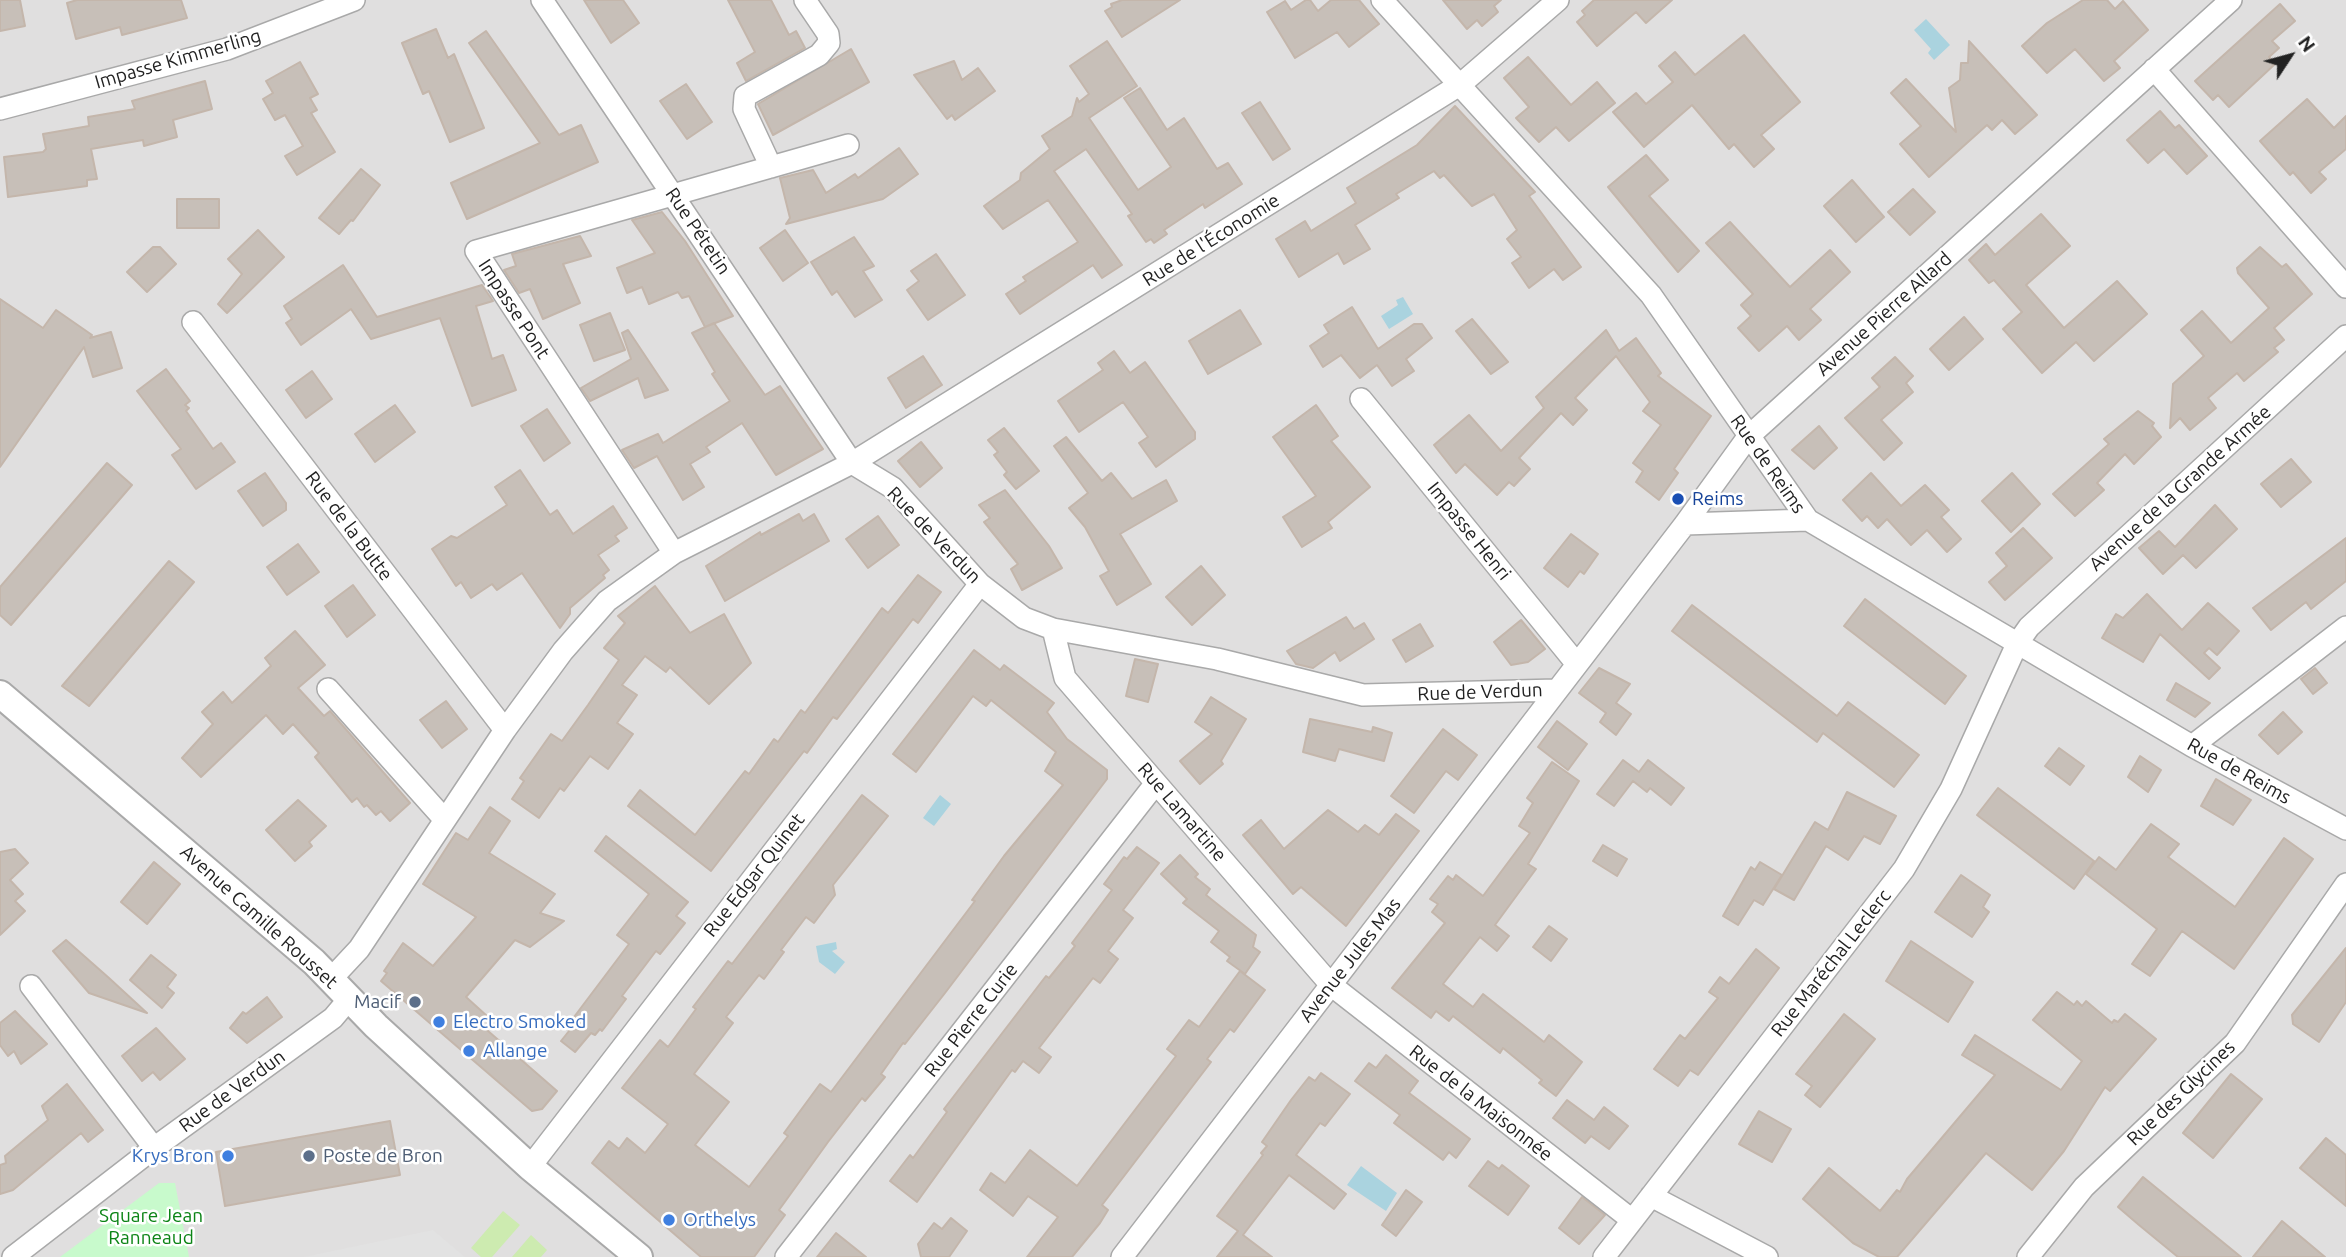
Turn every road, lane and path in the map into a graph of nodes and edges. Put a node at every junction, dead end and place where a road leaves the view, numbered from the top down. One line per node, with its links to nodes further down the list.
1 (354, 0): 9 (street, Impasse Kimmerling)
2 (542, 0): 12 (street, Rue Pétetin)
3 (805, 0): 11 (street)
4 (1382, 0): 8 (street, Rue de Reims)
5 (1558, 0): 8 (street, Rue de l'Économie)
6 (2231, 0): 7 (street, Avenue Pierre Allard)
7 (2154, 69): 13 (street); 17 (street, Avenue Pierre Allard)
8 (1461, 84): 17 (street, Rue de Reims); 18 (street, Rue de l'Économie)
9 (0, 109)
10 (848, 145): 11 (street, Impasse Pont)
11 (771, 167): 12 (street, Impasse Pont)
12 (674, 194): 18 (street, Rue Pétetin); 21 (street, Impasse Pont)
13 (2346, 287)
14 (194, 322): 30 (street, Rue de la Butte)
15 (2346, 336): 25 (street, Avenue de la Grande Armée)
16 (1361, 399): 26 (street, Impasse Henri)
17 (1748, 437): 19 (street, Rue de Reims); 20 (street, Avenue Pierre Allard)
18 (852, 463): 21 (street); 22 (street, Rue de Verdun)
19 (1808, 520): 20 (street); 25 (street, Rue de Reims)
20 (1685, 524): 26 (street, Avenue Pierre Allard)
21 (674, 552): 30 (street)
22 (979, 584): 24 (street, Rue de Verdun); 41 (street, Rue Edgar Quinet)
23 (2346, 627): 31 (street)
24 (1053, 629): 28 (street, Rue de Verdun); 32 (street, Rue Lamartine)
25 (2017, 644): 31 (street, Rue de Reims); 42 (street, Rue Maréchal Leclerc)
26 (1576, 663): 28 (street, Avenue Jules Mas)
27 (328, 689): 33 (street)
28 (1556, 690): 37 (street, Avenue Jules Mas)
29 (0, 694): 36 (street, Avenue Camille Rousset)
30 (505, 730): 33 (street)
31 (2192, 746): 34 (street, Rue de Reims)
32 (1156, 783): 37 (street, Rue Lamartine); 46 (street, Rue Pierre Curie)
33 (445, 820): 36 (street)
34 (2346, 830)
35 (2346, 884): 50 (street, Rue des Glycines)
36 (331, 979): 39 (street, Avenue Camille Rousset)
37 (1331, 985): 43 (street, Rue de la Maisonnée); 47 (street, Avenue Jules Mas)
38 (31, 986): 40 (street)
39 (349, 999): 40 (street, Rue de Verdun); 41 (street, Avenue Camille Rousset)
40 (153, 1148): 44 (street, Rue de Verdun)
41 (530, 1167): 45 (street, Avenue Camille Rousset)
42 (1651, 1196): 43 (street, Rue Maréchal Leclerc); 49 (street)
43 (1632, 1220): 48 (street, Rue Maréchal Leclerc)
44 (13, 1257)
45 (639, 1257)
46 (786, 1257)
47 (1122, 1257)
48 (1604, 1257)
49 (1768, 1257)
50 (2028, 1257)

